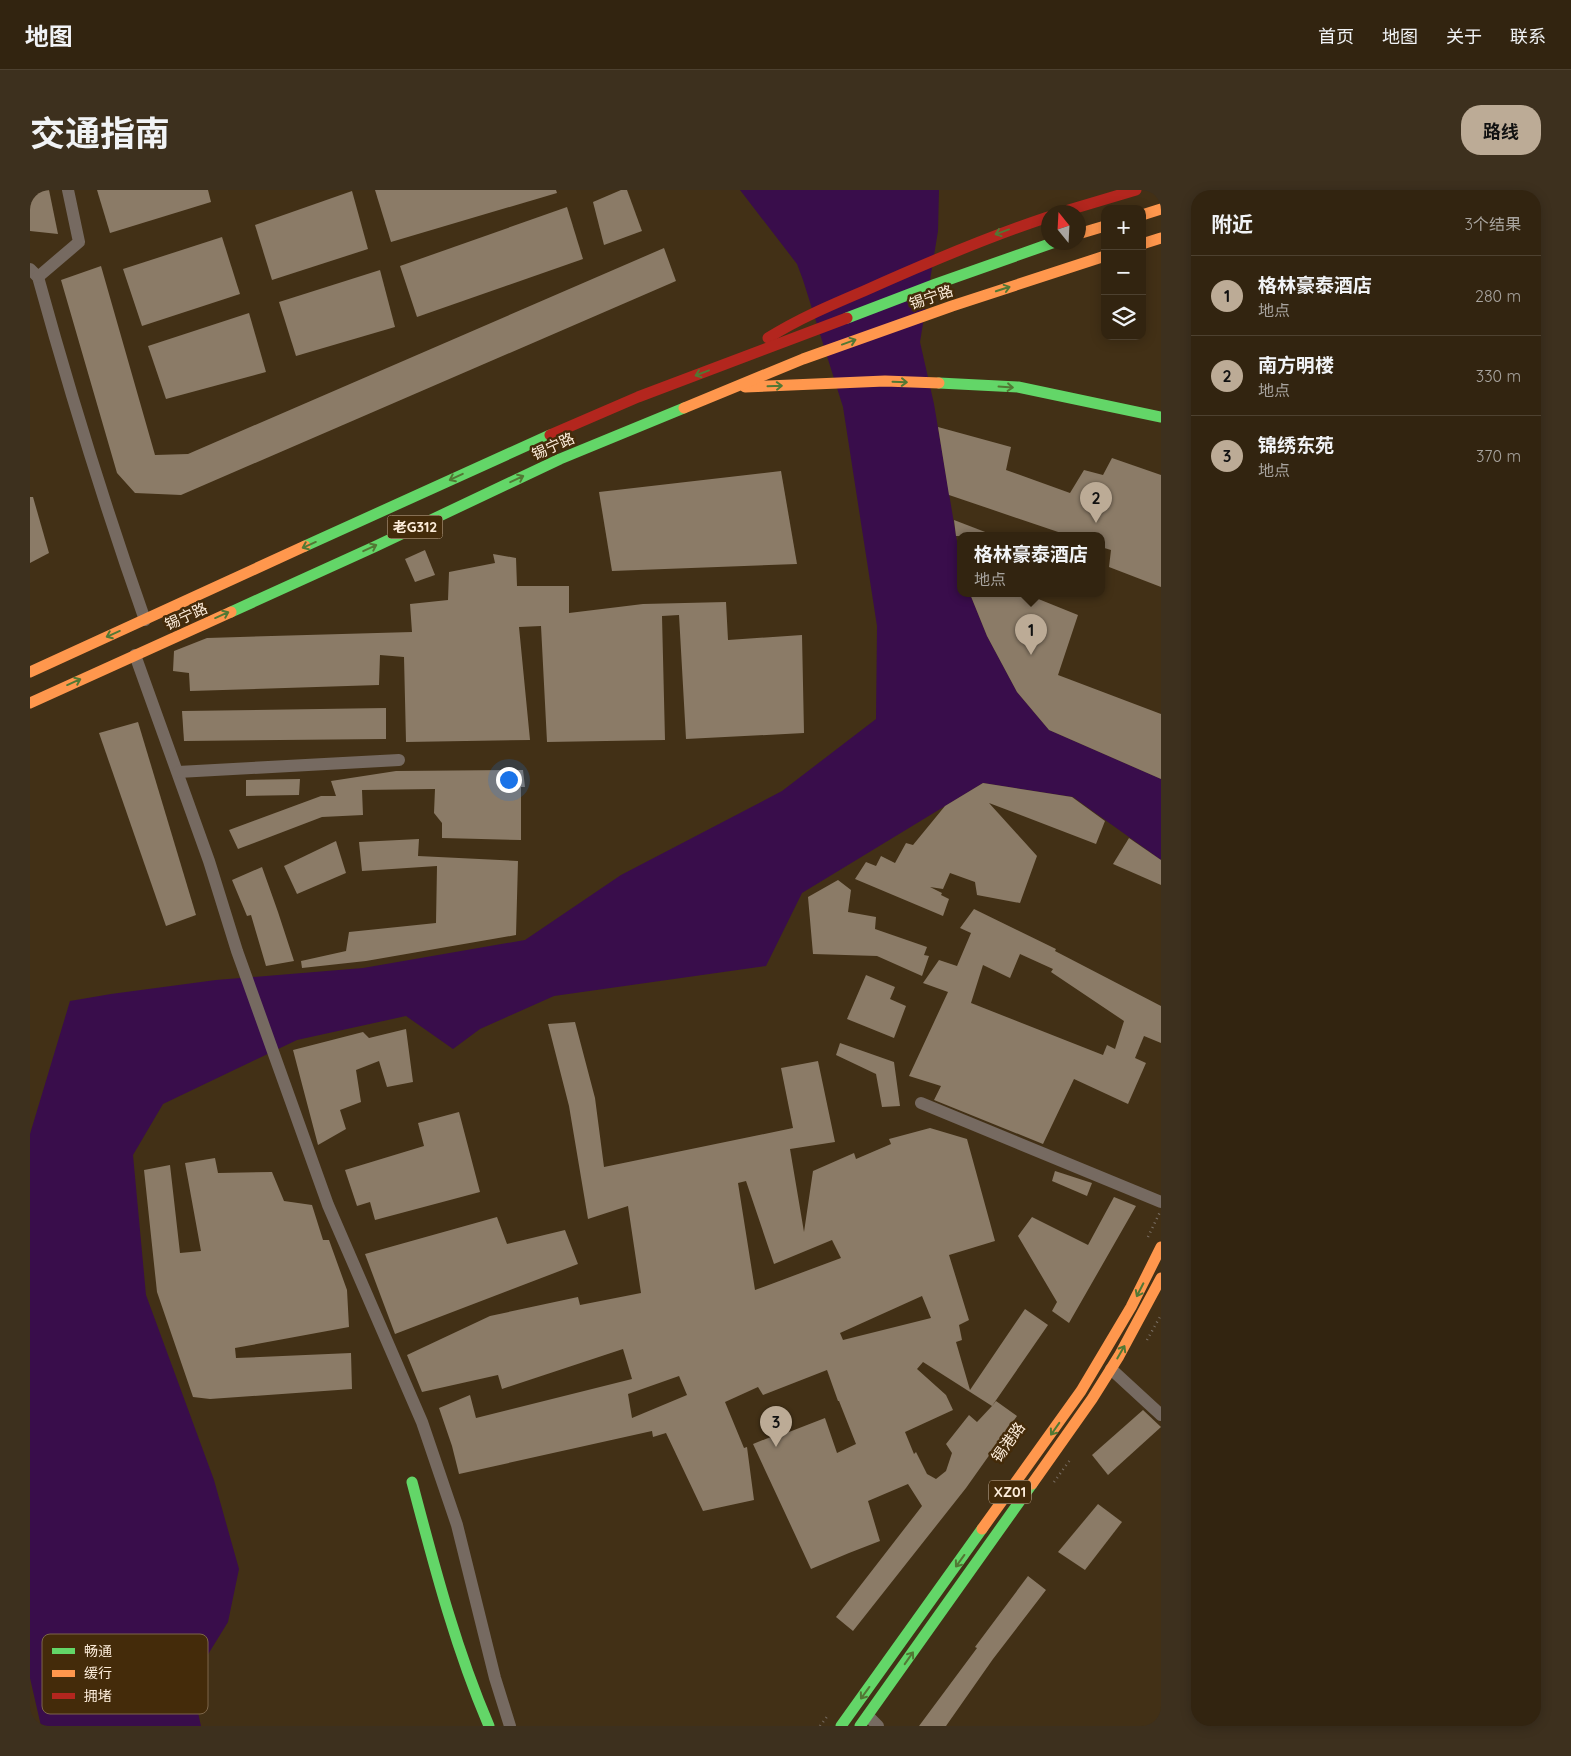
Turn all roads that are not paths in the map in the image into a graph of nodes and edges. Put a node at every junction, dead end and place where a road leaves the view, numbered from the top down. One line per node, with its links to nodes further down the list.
1 (68, 190): 13 (street)
2 (1136, 190): 3 (main road)
3 (1086, 205)
4 (1161, 209): 5 (main road)
5 (1146, 214)
6 (1041, 219): 14 (main road, one-way to 14)
7 (1101, 227): 8 (main road)
8 (1086, 232)
9 (1161, 238): 10 (main road)
10 (1146, 243)
11 (1041, 247): 14 (main road, 锡宁路 / 老G312)
12 (1101, 257): 15 (main road, 锡宁路 / 老G312, one-way to 12)
13 (34, 273): 17 (street)
14 (729, 362): 17 (main road, 锡宁路 / 老G312, one-way to 17)
15 (733, 387): 16 (main road, one-way to 16); 18 (main road, 锡宁路 / 老G312, one-way to 15)
16 (1161, 416)
17 (145, 620): 19 (main road, 锡宁路 / 老G312, one-way to 19)
18 (135, 655): 20 (main road, 锡宁路 / 老G312, one-way to 18); 22 (street)
19 (30, 672)
20 (30, 703)
21 (399, 760): 22 (street)
22 (178, 772): 32 (street)
23 (921, 1103): 24 (street)
24 (1161, 1202)
25 (1161, 1247): 33 (main road, 锡港路 / XZ01, one-way to 33)
26 (1161, 1278): 27 (main road, XZ01, one-way to 26)
27 (1111, 1369): 28 (street); 30 (main road, XZ01, one-way to 27)
28 (1161, 1415)
29 (412, 1482): 31 (main road)
30 (864, 1721): 34 (street)
31 (489, 1726)
32 (510, 1726)
33 (841, 1726)
34 (878, 1726)

